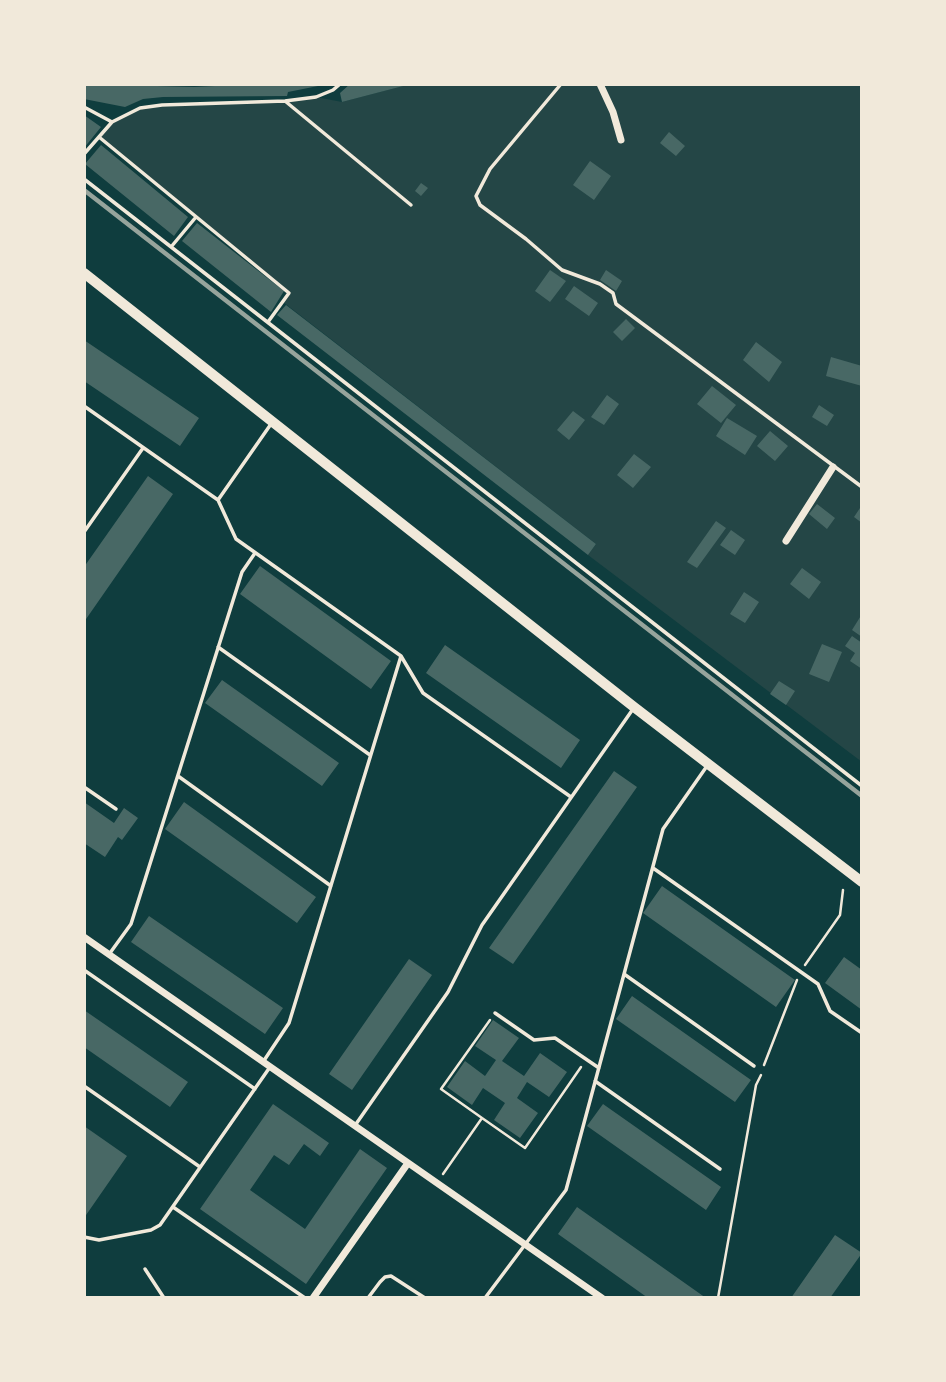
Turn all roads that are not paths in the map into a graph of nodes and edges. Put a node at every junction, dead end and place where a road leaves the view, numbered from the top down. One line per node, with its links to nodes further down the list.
1 (340, 84): 4 (lane)
2 (561, 84): 19 (lane)
3 (600, 84): 8 (street)
4 (285, 101): 6 (lane); 11 (lane)
5 (84, 107): 6 (lane)
6 (112, 122): 7 (lane)
7 (99, 137): 9 (lane); 12 (lane)
8 (621, 140)
9 (84, 154)
10 (84, 179): 13 (lane)
11 (411, 205)
12 (196, 217): 13 (lane); 15 (lane)
13 (171, 247): 15 (lane)
14 (84, 273): 17 (main road)
15 (268, 322): 31 (lane)
16 (84, 406): 18 (lane)
17 (273, 422): 21 (lane); 27 (main road)
18 (143, 448): 21 (lane); 22 (lane)
19 (833, 467): 20 (lane); 23 (street)
20 (862, 487)
21 (218, 500): 24 (lane)
22 (84, 532)
23 (786, 541)
24 (255, 553): 25 (lane); 26 (lane)
25 (218, 647): 28 (lane); 30 (lane)
26 (401, 656): 28 (lane); 33 (lane)
27 (634, 707): 29 (main road); 33 (lane)
28 (371, 756): 37 (lane)
29 (709, 765): 35 (lane); 36 (main road)
30 (177, 776): 37 (lane); 39 (lane)
31 (862, 786)
32 (84, 787): 34 (lane)
33 (571, 797): 50 (lane)
34 (116, 809)
35 (653, 868): 41 (lane); 43 (lane)
36 (862, 882)
37 (331, 886): 44 (lane)
38 (84, 937): 39 (street)
39 (109, 955): 44 (street)
40 (84, 970): 49 (lane)
41 (624, 974): 45 (lane); 46 (lane)
42 (495, 1013): 46 (lane)
43 (862, 1033)
44 (266, 1064): 49 (lane); 50 (street)
45 (754, 1066)
46 (599, 1068): 47 (lane)
47 (595, 1081): 53 (lane); 56 (lane)
48 (84, 1086): 52 (lane)
49 (255, 1089): 52 (lane)
50 (355, 1126): 51 (street)
51 (408, 1163): 56 (street); 60 (street)
52 (201, 1167): 54 (lane)
53 (720, 1169)
54 (173, 1207): 55 (lane); 59 (lane)
55 (84, 1237)
56 (525, 1244): 63 (lane); 64 (street)
57 (145, 1269): 58 (lane)
58 (164, 1298)
59 (305, 1298)
60 (313, 1298)
61 (369, 1298): 62 (lane)
62 (425, 1298)
63 (485, 1298)
64 (602, 1298)

